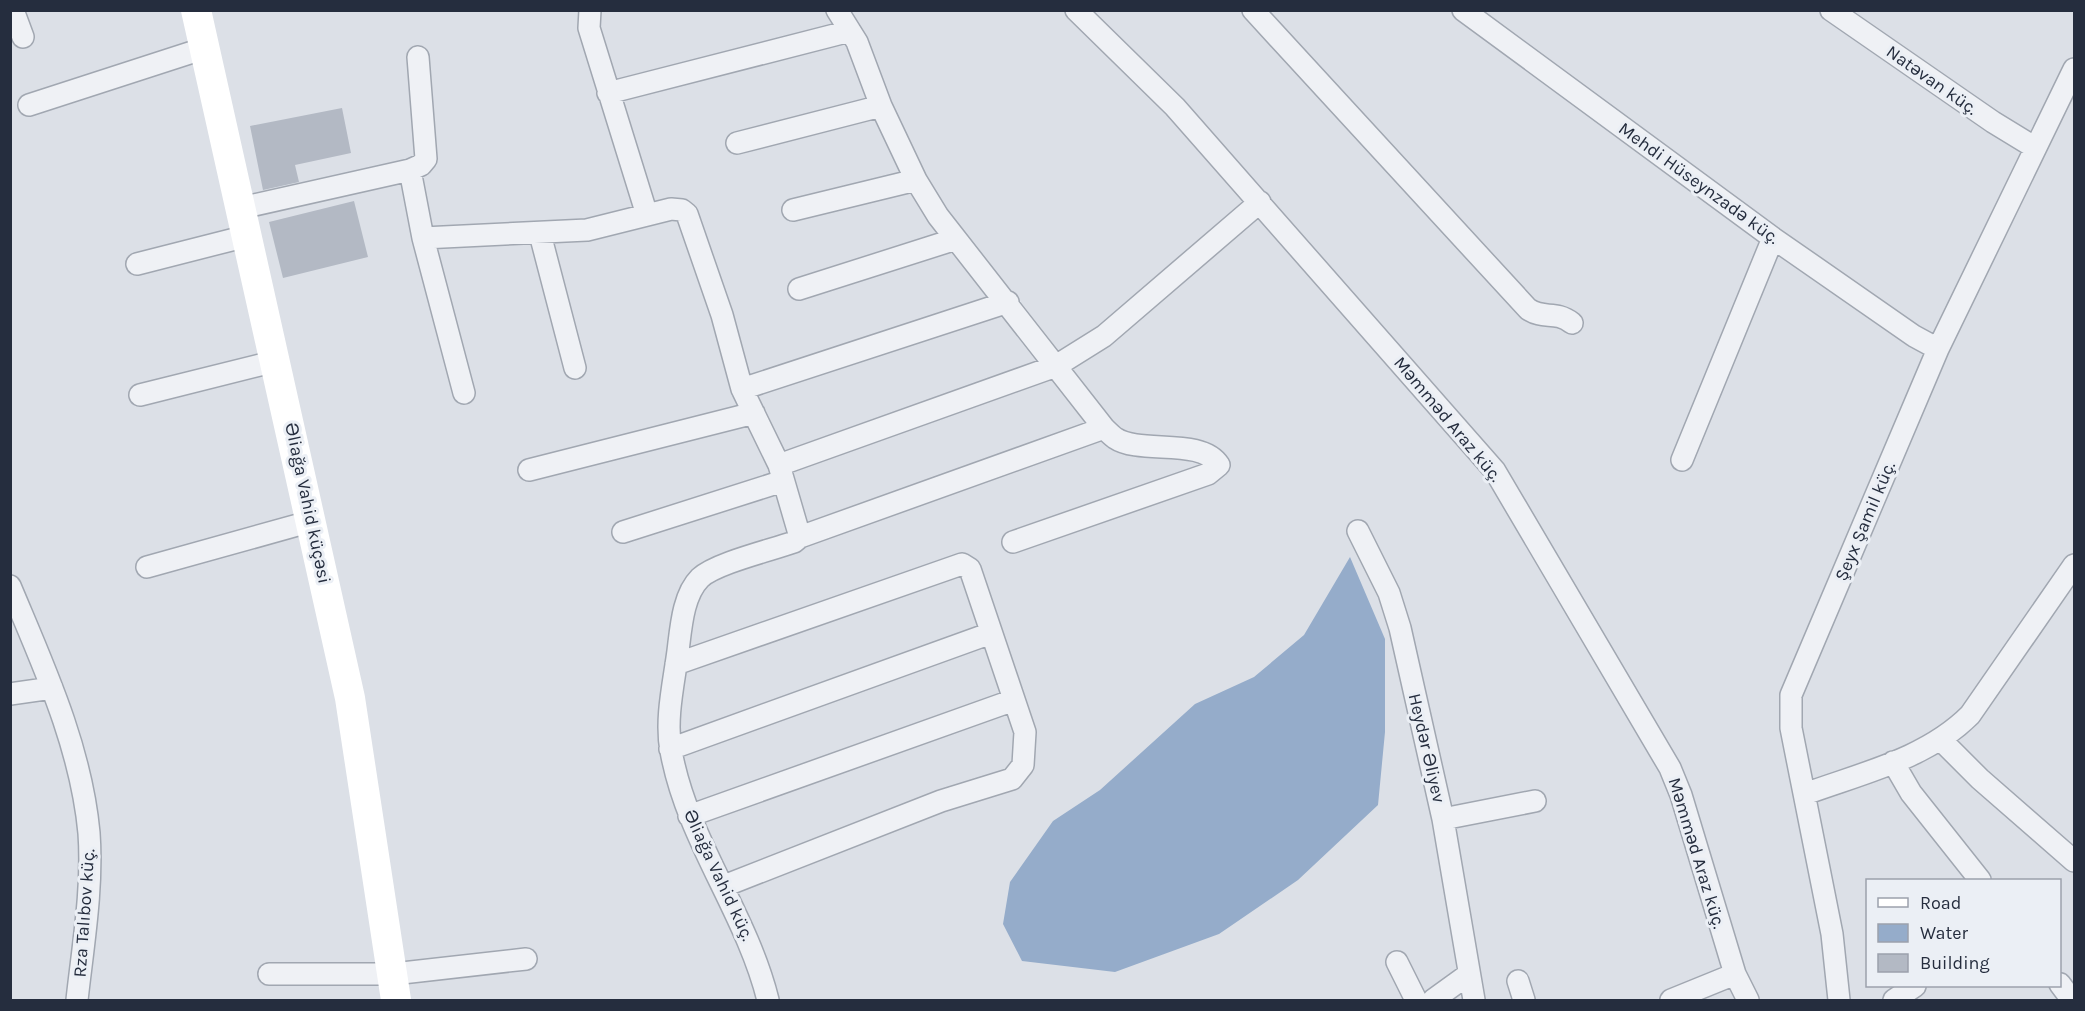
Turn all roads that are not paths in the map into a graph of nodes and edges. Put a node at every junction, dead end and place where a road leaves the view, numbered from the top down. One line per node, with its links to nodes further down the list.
1 (13, 10): 10 (street)
2 (590, 10): 14 (street)
3 (837, 10): 9 (street)
4 (1076, 10): 21 (street, Məmməd Araz küç.)
5 (1253, 10): 33 (street)
6 (1463, 10): 27 (street, Mehdi Hüseynzadə küç.)
7 (1832, 10): 18 (street, Natəvan küç.)
8 (201, 12): 11 (main road, Əliağa Vahid küçəsi)
9 (850, 31): 14 (street); 16 (street)
10 (23, 37)
11 (205, 48): 15 (street); 22 (main road, Əliağa Vahid küçəsi)
12 (418, 57): 19 (street)
13 (2074, 69): 18 (street, Şeyx Şamil küç.)
14 (608, 93): 24 (street)
15 (29, 105)
16 (881, 106): 17 (street); 20 (street)
17 (737, 143)
18 (2034, 147): 34 (street, Şeyx Şamil küç.)
19 (410, 170): 22 (street); 28 (street)
20 (916, 180): 23 (street); 29 (street)
21 (1260, 202): 36 (street); 73 (street, Məmməd Araz küç.)
22 (241, 208): 26 (main road, Əliağa Vahid küçəsi)
23 (793, 210)
24 (647, 215): 25 (street); 38 (street)
25 (540, 234): 28 (street); 37 (street)
26 (247, 236): 30 (street); 35 (main road, Əliağa Vahid küçəsi)
27 (1773, 237): 34 (street, Mehdi Hüseynzadə küç.); 43 (street)
28 (423, 238): 39 (street)
29 (956, 239): 31 (street); 32 (street)
30 (137, 264)
31 (799, 289)
32 (1008, 302): 36 (street); 38 (street)
33 (1572, 324)
34 (1938, 349): 62 (street, Şeyx Şamil küç.)
35 (276, 362): 40 (street); 46 (main road, Əliağa Vahid küçəsi)
36 (1056, 366): 42 (street); 45 (street)
37 (575, 368)
38 (742, 389): 41 (street)
39 (464, 393)
40 (140, 395)
41 (754, 413): 44 (street); 45 (street)
42 (1104, 428): 49 (street, Əliağa Vahid küç.); 50 (street)
43 (1682, 460)
44 (529, 470)
45 (781, 473): 48 (street); 49 (street)
46 (312, 521): 52 (street); 75 (main road, Əliağa Vahid küçəsi)
47 (1358, 531): 65 (street, Heydər Əliyev)
48 (623, 532)
49 (800, 537): 55 (street, Əliağa Vahid küç.)
50 (1013, 542)
51 (2074, 565): 59 (street)
52 (147, 567)
53 (10, 586): 56 (street, Rza Talıbov küç.)
54 (991, 633): 55 (street); 58 (street); 60 (street)
55 (676, 664): 60 (street, Əliağa Vahid küç.)
56 (52, 688): 57 (street); 77 (street, Rza Talıbov küç.)
57 (10, 694)
58 (1014, 700): 64 (street); 68 (street)
59 (1940, 739): 61 (street); 66 (street)
60 (670, 749): 64 (street, Əliağa Vahid küç.)
61 (1893, 762): 62 (street); 67 (street)
62 (1805, 794): 84 (street, Şeyx Şamil küç.)
63 (1535, 801): 65 (street)
64 (689, 816): 68 (street, Əliağa Vahid küç.)
65 (1443, 819): 72 (street, Heydər Əliyev)
66 (2074, 861)
67 (1979, 879)
68 (724, 886): 78 (street, Əliağa Vahid küç.)
69 (526, 959): 75 (street)
70 (1397, 962): 79 (street)
71 (269, 974): 75 (street)
72 (1469, 974): 80 (street); 81 (street, Heydər Əliyev)
73 (1735, 974): 82 (street); 83 (street, Məmməd Araz küç.)
74 (2061, 985): 86 (street)
75 (394, 987)
76 (1914, 987): 85 (street)
77 (77, 1000)
78 (768, 1000)
79 (1416, 1000)
80 (1432, 1000)
81 (1474, 1000)
82 (1671, 1000)
83 (1748, 1000)
84 (1839, 1000)
85 (1894, 1000)
86 (2072, 1000)

